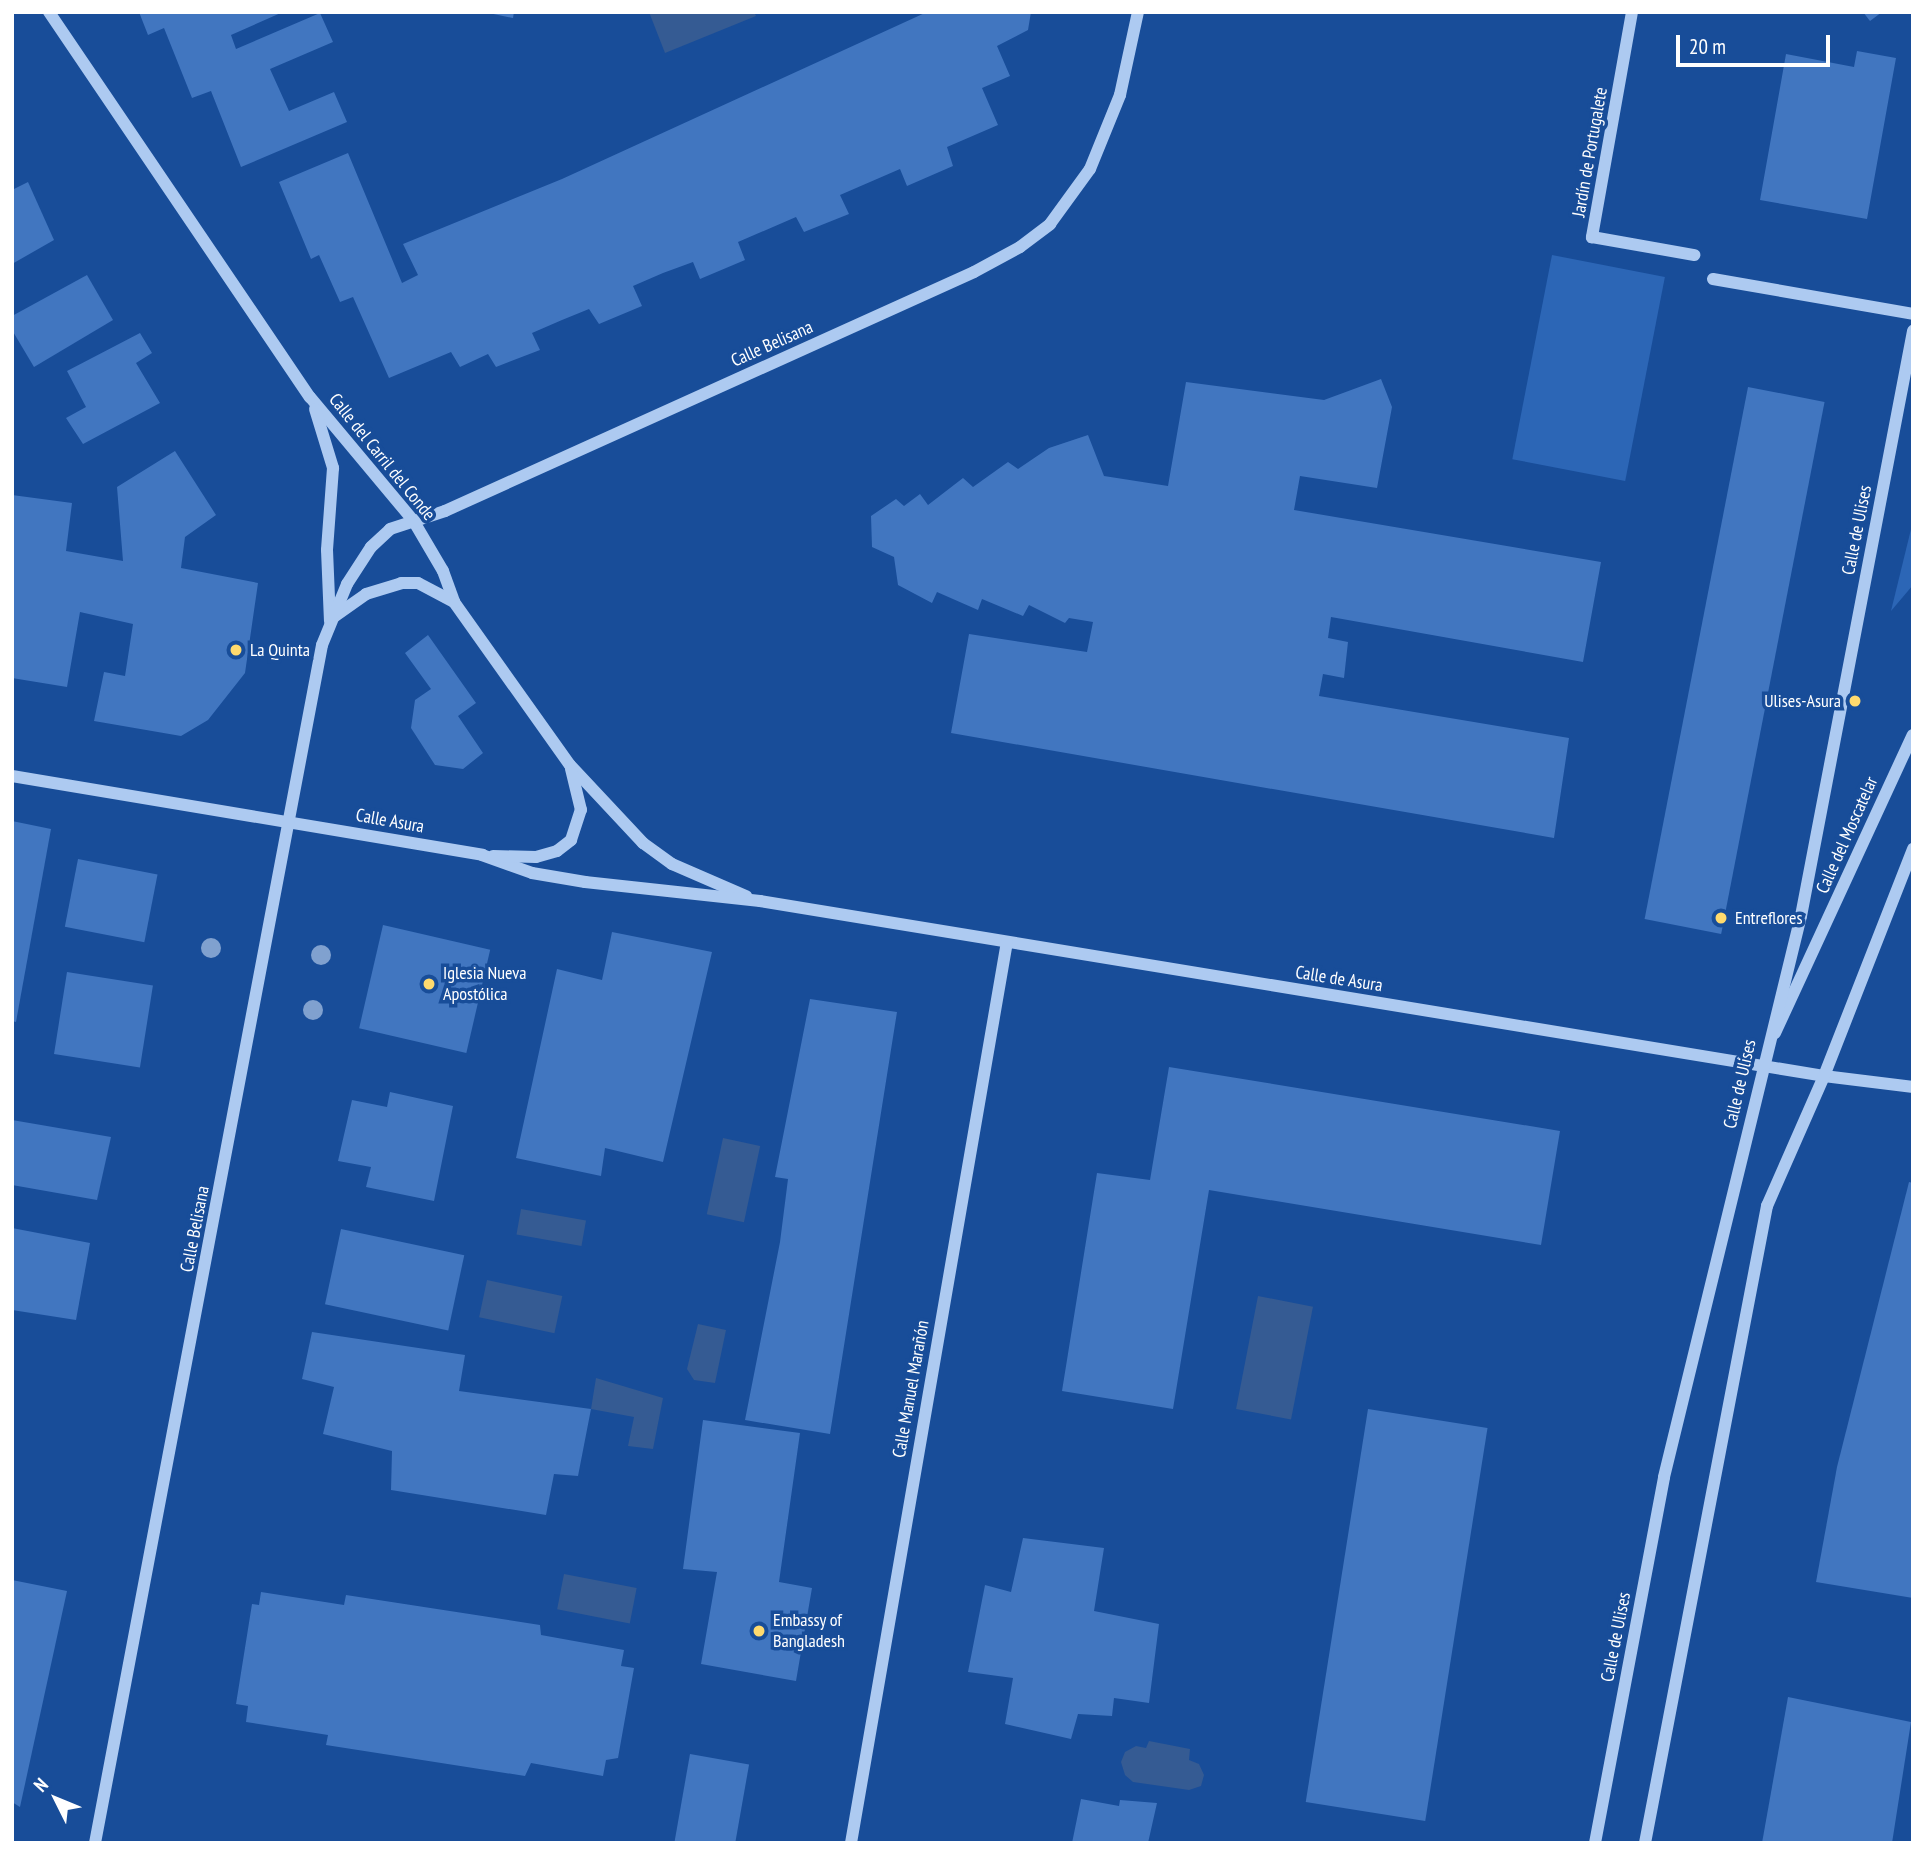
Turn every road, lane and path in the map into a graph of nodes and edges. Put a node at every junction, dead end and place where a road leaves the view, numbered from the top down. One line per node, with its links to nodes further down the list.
1 (49, 12): 8 (street, Calle del Carril del Conde)
2 (1138, 12): 9 (street, Calle Belisana)
3 (1632, 12): 4 (street, Jardín de Portugalete)
4 (1694, 255)
5 (1713, 279): 6 (street)
6 (1913, 314)
7 (1913, 331): 20 (street, Calle de Ulises)
8 (310, 397): 9 (street, Calle del Carril del Conde); 11 (street, Calle Belisana)
9 (413, 520): 10 (street, Calle del Carril del Conde); 11 (street, Calle Belisana)
10 (454, 602): 11 (street); 13 (street, Calle del Carril del Conde)
11 (330, 621): 15 (street, Calle Belisana)
12 (1913, 735): 20 (street, Calle del Moscatelar)
13 (569, 765): 17 (street); 18 (street, Calle del Carril del Conde)
14 (12, 776): 15 (street, Calle Asura)
15 (291, 823): 17 (street, Calle Asura); 23 (street, Calle Belisana)
16 (1913, 849): 21 (street)
17 (482, 855): 18 (street, Calle Asura)
18 (760, 901): 19 (street, Calle de Asura)
19 (1007, 942): 20 (street, Calle de Asura); 24 (street, Calle Manuel Marañón)
20 (1761, 1065): 21 (street, Calle de Asura); 25 (street, Calle de Ulises)
21 (1824, 1076): 22 (street, Calle de Asura); 26 (street)
22 (1913, 1087)
23 (95, 1843)
24 (851, 1843)
25 (1595, 1843)
26 (1645, 1843)

